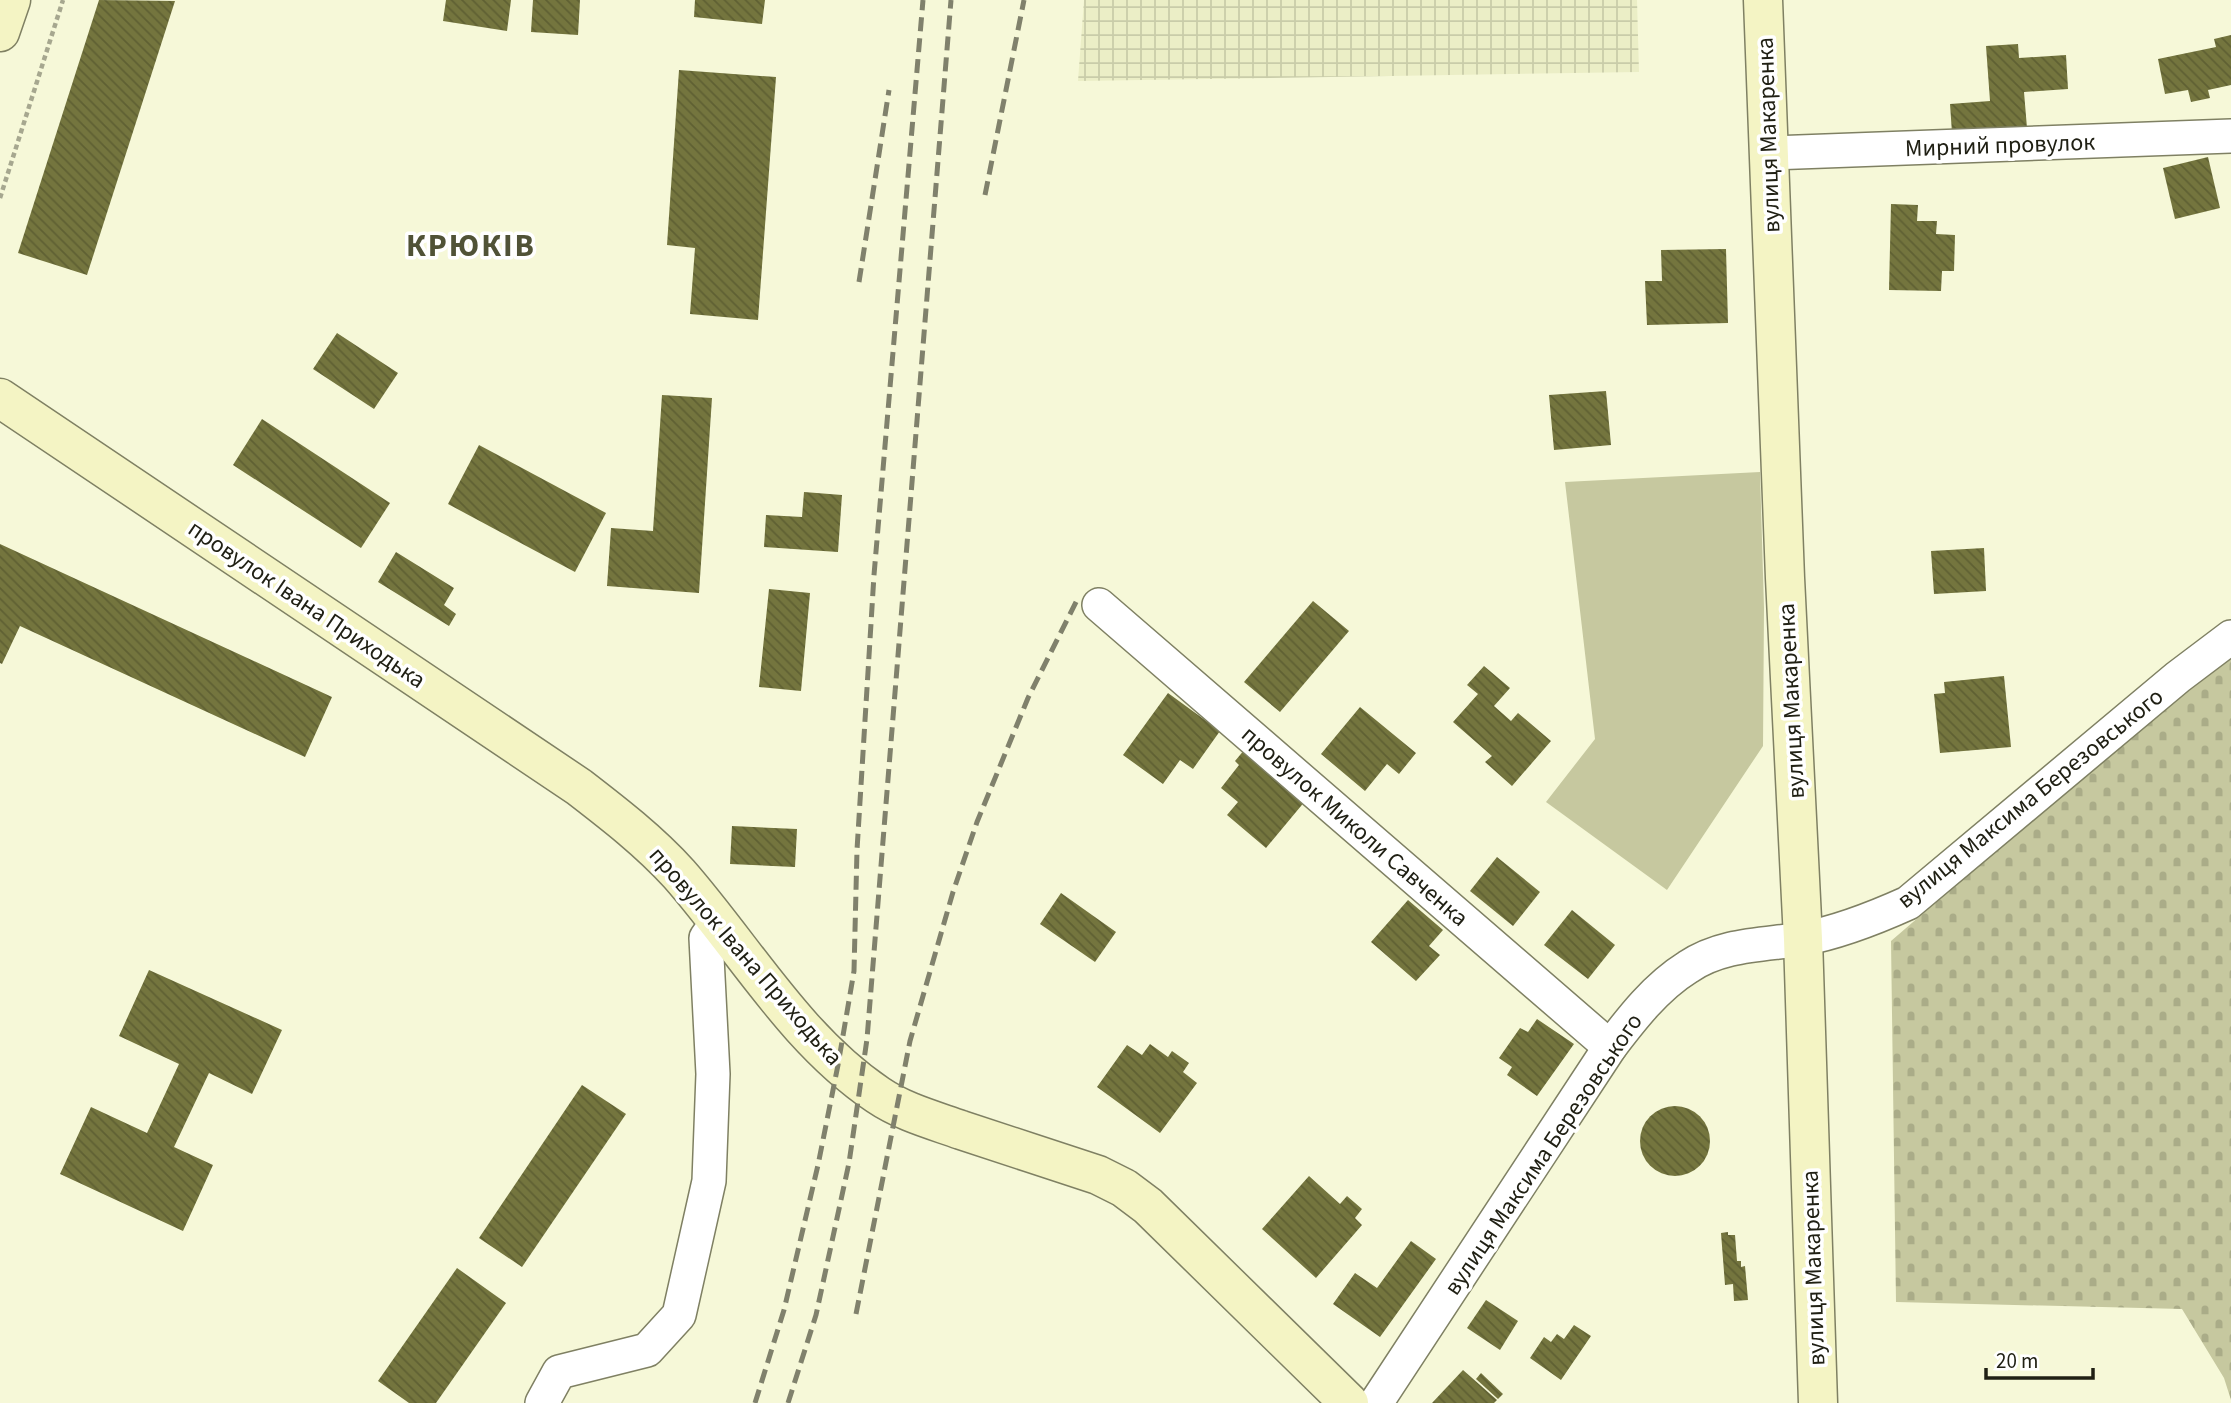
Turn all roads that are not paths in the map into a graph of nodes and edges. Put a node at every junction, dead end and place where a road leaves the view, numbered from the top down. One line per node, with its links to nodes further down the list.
1 (11, 0): 3 (street)
2 (1763, 0): 5 (street, вулиця Макаренка)
3 (0, 32)
4 (2231, 136): 5 (street, Мирний провулок)
5 (1770, 153): 10 (street, вулиця Макаренка)
6 (0, 398): 9 (street, провулок Івана Приходька)
7 (1100, 605): 11 (street, провулок Миколи Савченка)
8 (2231, 636): 10 (street, вулиця Максима Березовського)
9 (718, 921): 12 (street); 13 (street, провулок Івана Приходька)
10 (1803, 939): 11 (street, вулиця Максима Березовського); 15 (street, вулиця Макаренка)
11 (1610, 1048): 14 (street, вулиця Максима Березовського)
12 (542, 1403)
13 (1349, 1403)
14 (1376, 1403)
15 (1818, 1403)

